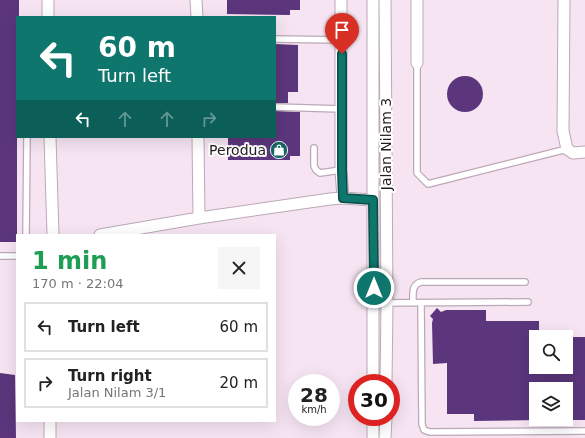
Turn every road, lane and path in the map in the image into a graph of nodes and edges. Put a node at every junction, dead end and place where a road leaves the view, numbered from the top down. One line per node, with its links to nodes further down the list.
1 (48, 0): 8 (street)
2 (196, 0): 9 (street)
3 (342, 0): 11 (street)
4 (373, 0): 23 (street, Jalan Nilam 3)
5 (385, 0): 33 (street, Jalan Nilam 3)
6 (417, 0): 12 (street)
7 (564, 0): 19 (street)
8 (48, 16)
9 (197, 16)
10 (276, 39): 11 (lane)
11 (342, 40): 14 (street)
12 (417, 63): 19 (lane)
13 (276, 107): 14 (lane)
14 (342, 109): 21 (street)
15 (27, 138): 25 (lane)
16 (50, 138): 26 (street)
17 (198, 138): 24 (street)
18 (314, 148): 21 (lane)
19 (567, 149): 20 (street)
20 (585, 152)
21 (342, 170): 22 (street)
22 (343, 198): 23 (street); 24 (street)
23 (373, 200): 32 (street, Jalan Nilam 3)
24 (199, 218): 27 (street)
25 (26, 234)
26 (53, 234)
27 (106, 234)
28 (0, 256): 29 (lane)
29 (16, 256)
30 (525, 282): 34 (lane)
31 (528, 302): 35 (lane)
32 (374, 303): 33 (lane); 36 (street, Jalan Nilam 3)
33 (387, 303): 34 (lane); 37 (street, Jalan Nilam 3)
34 (413, 303): 35 (lane)
35 (421, 303): 41 (lane)
36 (374, 374)
37 (386, 374)
38 (50, 422): 42 (street)
39 (373, 426): 43 (street)
40 (386, 426): 44 (street)
41 (585, 431)
42 (50, 438)
43 (373, 438)
44 (385, 438)

